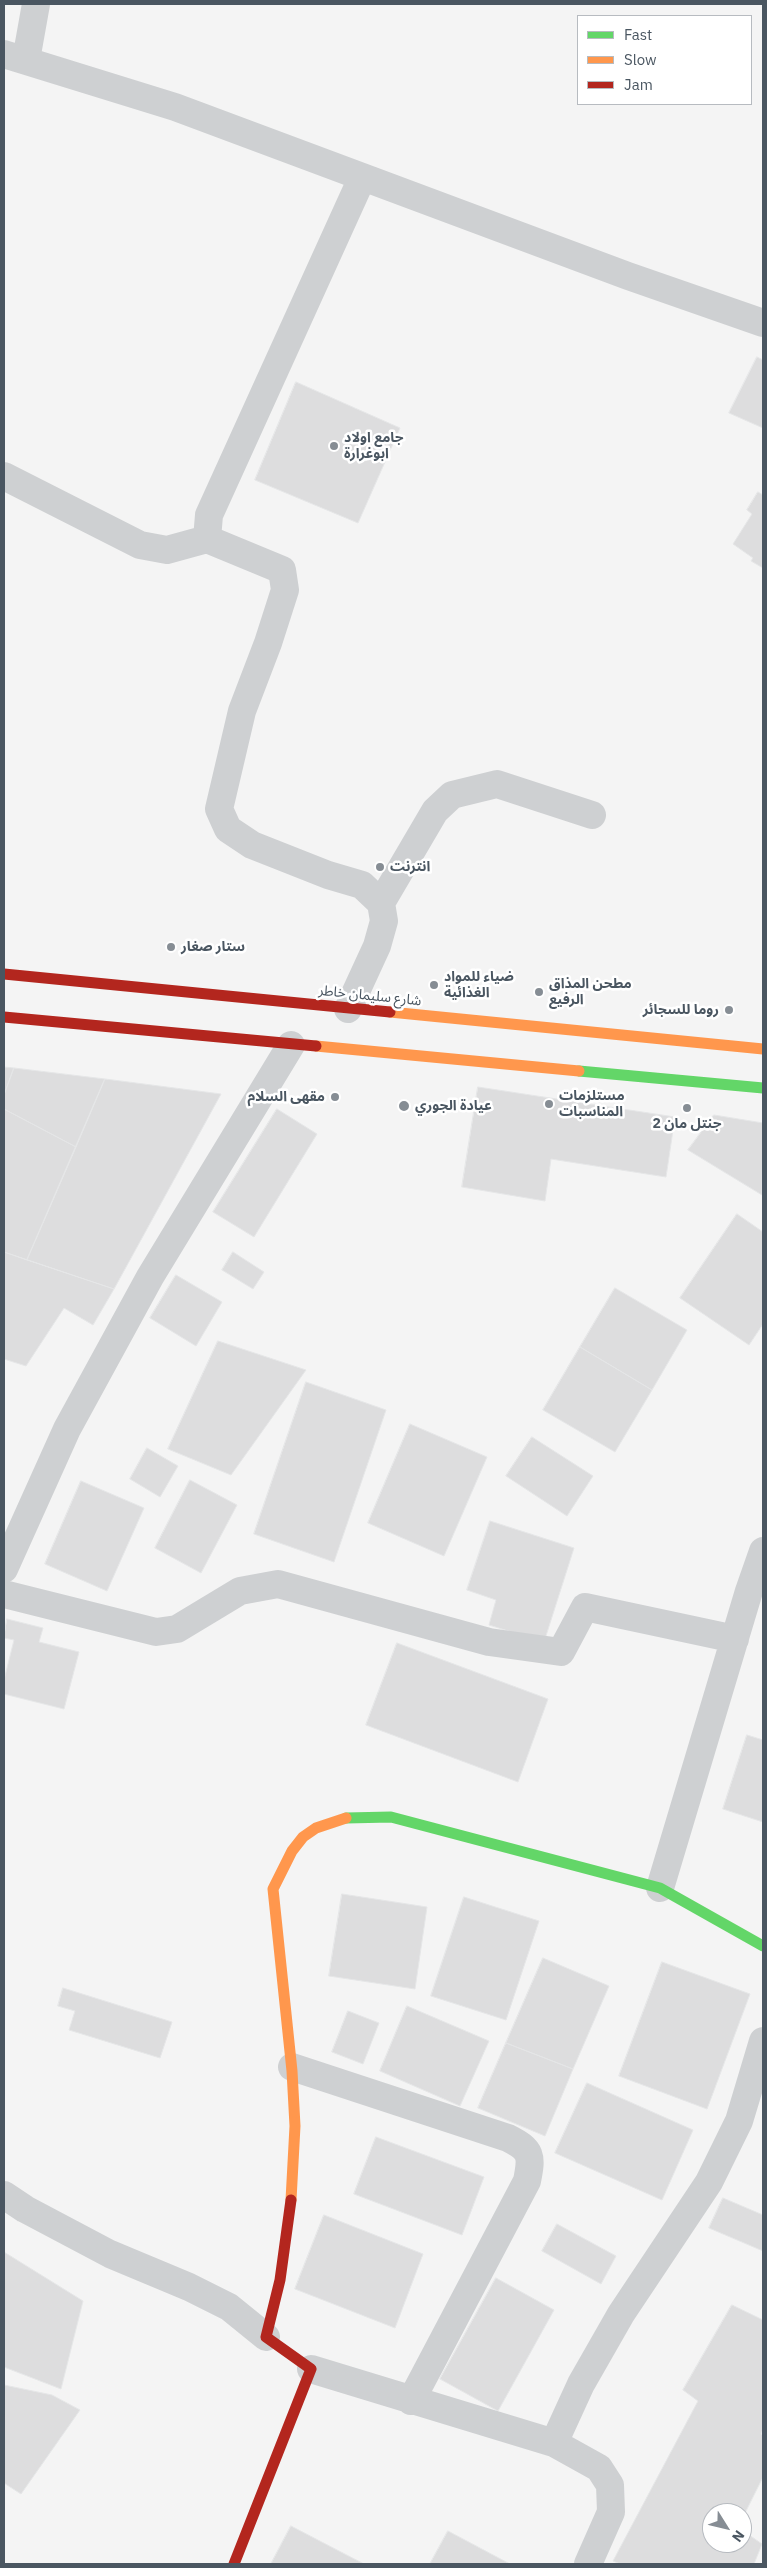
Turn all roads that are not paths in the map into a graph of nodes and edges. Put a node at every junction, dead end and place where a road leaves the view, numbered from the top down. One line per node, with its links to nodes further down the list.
1 (36, 4): 2 (street)
2 (15, 57): 3 (street)
3 (362, 178): 4 (street); 6 (street)
4 (763, 323)
5 (4, 476): 6 (street)
6 (207, 539): 8 (street)
7 (592, 815): 8 (street)
8 (381, 903): 10 (street)
9 (4, 974): 10 (main road, شارع سليمان خاطر)
10 (348, 1009): 13 (main road, شارع سليمان خاطر)
11 (4, 1017): 12 (main road)
12 (291, 1045): 14 (main road); 16 (street)
13 (763, 1049)
14 (763, 1088)
15 (763, 1551): 18 (street)
16 (4, 1569)
17 (4, 1594): 18 (street)
18 (735, 1640): 19 (street)
19 (660, 1888): 20 (main road); 22 (main road)
20 (763, 1946)
21 (763, 2041): 27 (street)
22 (292, 2067): 24 (main road); 26 (street)
23 (4, 2194): 24 (street)
24 (266, 2337): 25 (main road)
25 (311, 2369): 26 (street); 28 (main road)
26 (411, 2401): 27 (street)
27 (554, 2443): 29 (street)
28 (234, 2564)
29 (588, 2564)

